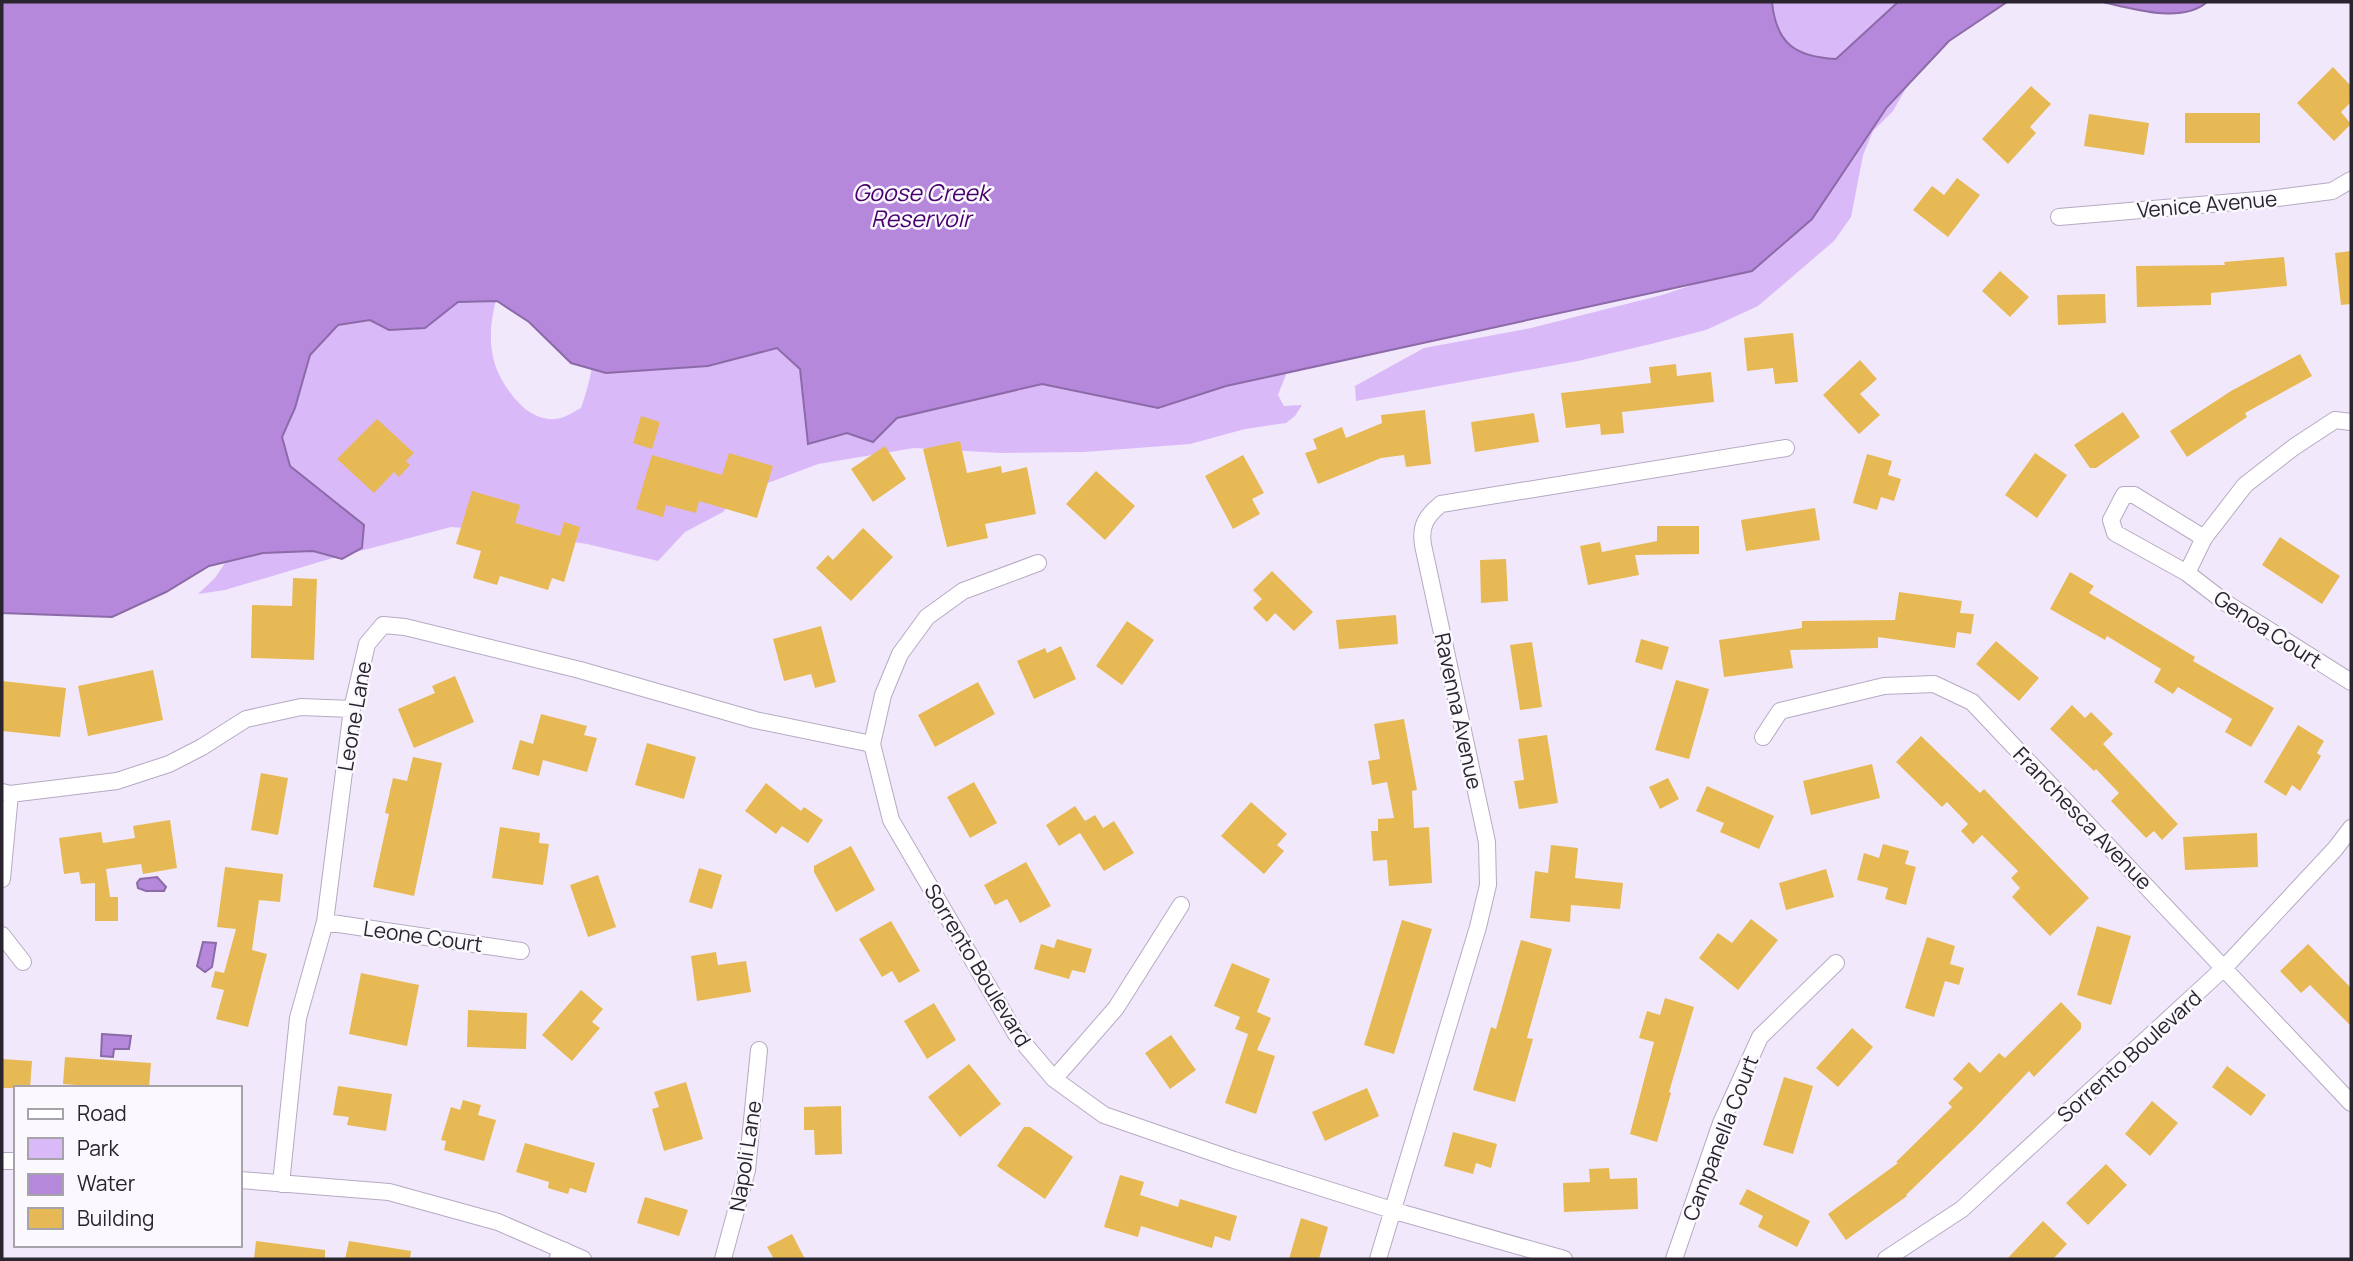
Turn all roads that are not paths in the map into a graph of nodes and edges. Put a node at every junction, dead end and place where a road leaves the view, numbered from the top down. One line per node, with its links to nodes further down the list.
1 (2351, 180): 2 (street, Venice Avenue)
2 (2059, 217)
3 (2351, 422): 5 (street)
4 (1786, 448): 27 (street, Ravenna Avenue)
5 (2204, 538): 7 (street); 7 (street, Genoa Court)
6 (1038, 563): 11 (street, Sorrento Boulevard)
7 (2187, 573): 8 (street, Genoa Court)
8 (2351, 682)
9 (352, 709): 11 (street, Leone Lane); 12 (street); 16 (street, Leone Lane)
10 (1763, 737): 21 (street, Franchesca Avenue)
11 (872, 744): 23 (street, Sorrento Boulevard)
12 (6, 793): 14 (street)
13 (2351, 828): 21 (street, Sorrento Boulevard)
14 (2, 879)
15 (1181, 905): 23 (street)
16 (325, 922): 18 (street, Leone Court); 26 (street, Leone Lane)
17 (2, 935): 19 (street)
18 (521, 951)
19 (23, 962)
20 (1836, 963): 32 (street, Campanella Court)
21 (2225, 967): 24 (street, Franchesca Avenue); 33 (street, Sorrento Boulevard)
22 (759, 1050): 29 (street, Napoli Lane)
23 (1054, 1079): 27 (street, Sorrento Boulevard)
24 (2351, 1103)
25 (242, 1180): 26 (street)
26 (281, 1184): 28 (street)
27 (1395, 1210): 30 (street, Ravenna Avenue); 31 (street, Sorrento Boulevard)
28 (568, 1257)
29 (723, 1259)
30 (1378, 1259)
31 (1564, 1259)
32 (1674, 1259)
33 (1885, 1259)

